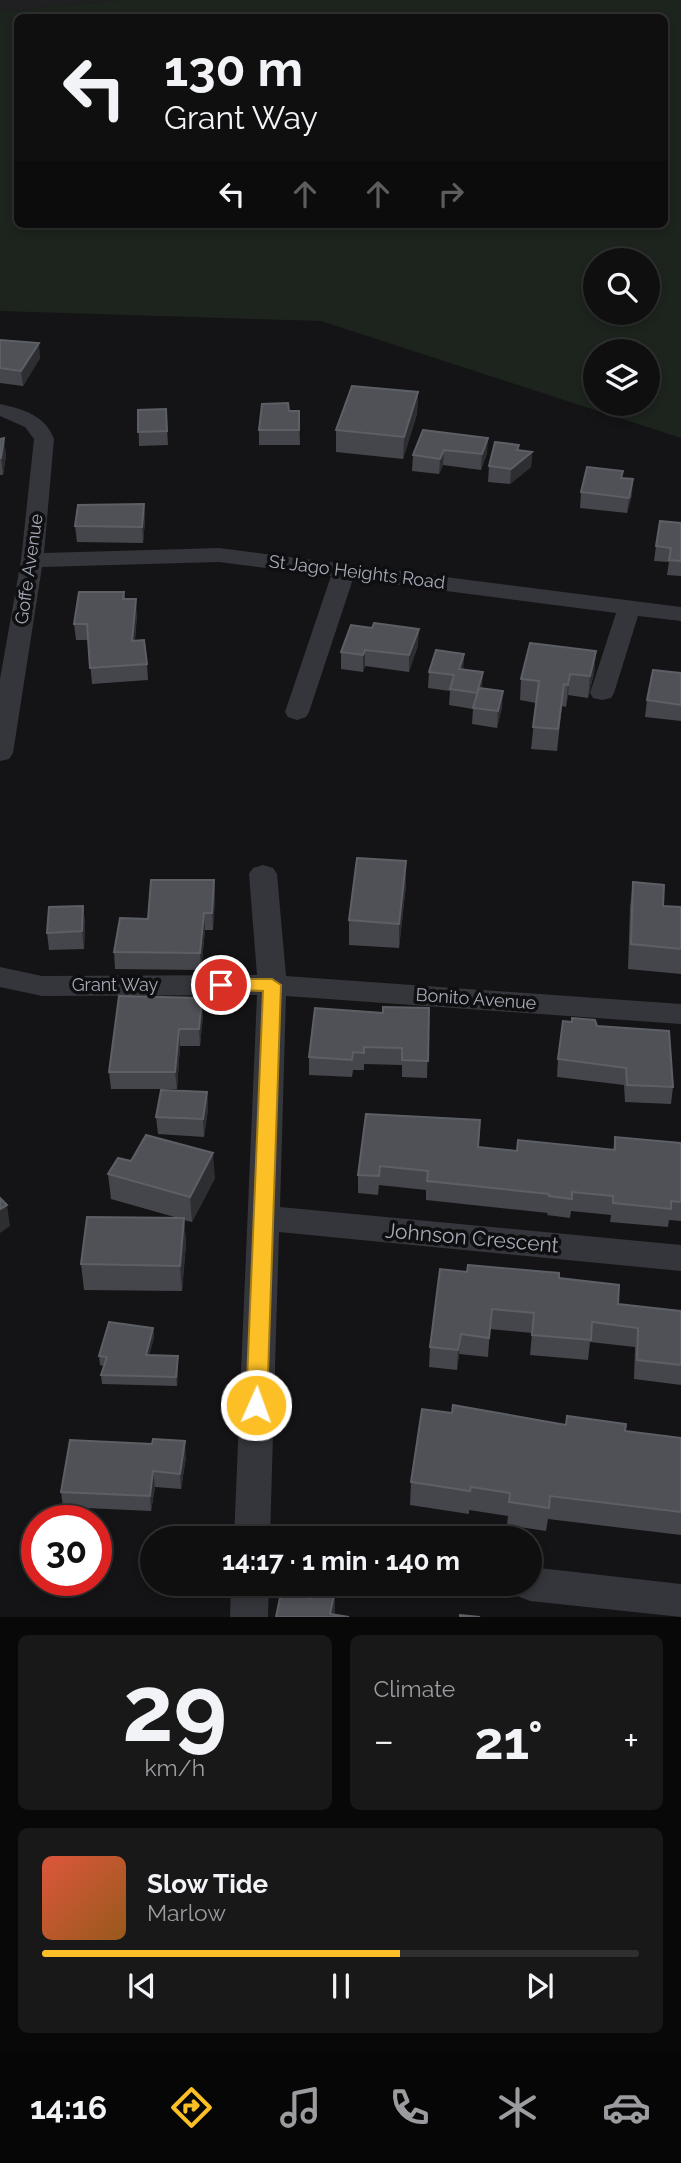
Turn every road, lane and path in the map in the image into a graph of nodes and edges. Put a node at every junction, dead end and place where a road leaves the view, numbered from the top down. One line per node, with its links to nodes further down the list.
1 (0, 410): 2 (street, Goffe Avenue)
2 (32, 560): 3 (street, St Jago Heights Road); 8 (street, Goffe Avenue)
3 (344, 571): 4 (street, St Jago Heights Road); 7 (street)
4 (629, 607): 5 (street, St Jago Heights Road); 6 (street)
5 (681, 614)
6 (602, 693)
7 (297, 712)
8 (0, 753)
9 (263, 874): 11 (street)
10 (0, 977): 11 (street, Grant Way)
11 (272, 985): 12 (street, Bonito Avenue); 13 (street)
12 (681, 1014)
13 (262, 1218): 14 (street, Johnson Crescent); 15 (street)
14 (681, 1258)
15 (252, 1526)
16 (542, 1585): 18 (street)
17 (249, 1596): 19 (street)
18 (681, 1601)
19 (248, 1617)

